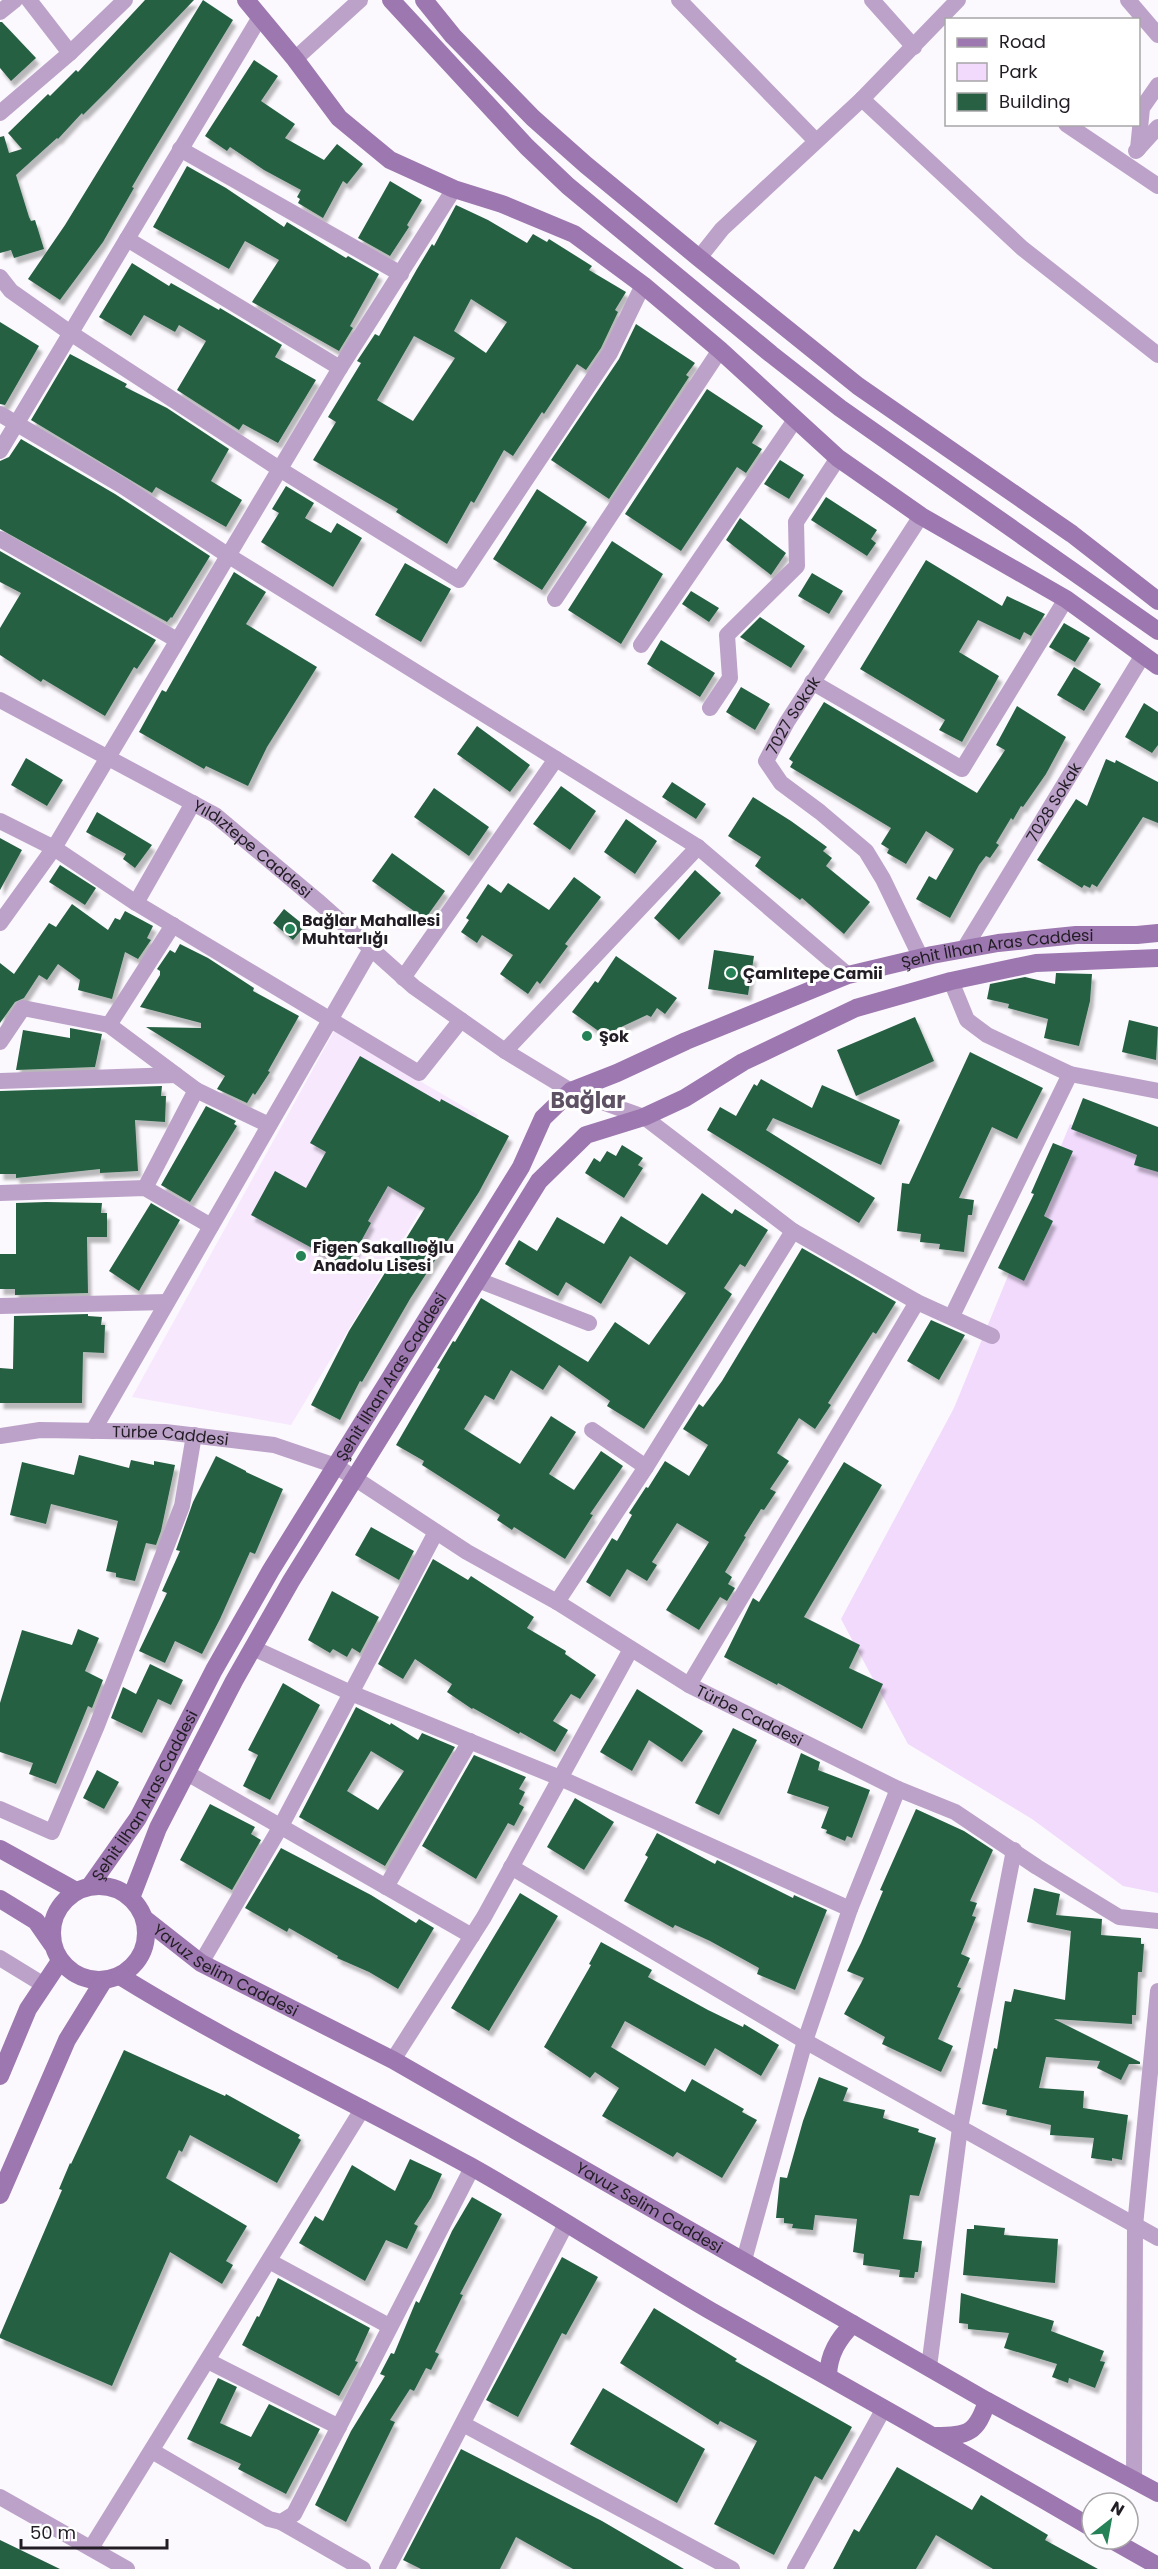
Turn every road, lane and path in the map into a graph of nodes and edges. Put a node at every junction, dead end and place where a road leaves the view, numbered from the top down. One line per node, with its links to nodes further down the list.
1 (15, 0): 12 (street)
2 (29, 0): 18 (street)
3 (125, 0): 18 (street)
4 (246, 0): 14 (main road)
5 (360, 0): 19 (street)
6 (391, 0): 31 (main road)
7 (424, 0): 34 (main road)
8 (679, 0): 25 (street)
9 (872, 0): 17 (street)
10 (958, 0): 13 (street)
11 (1128, 0): 16 (street)
12 (0, 12)
13 (949, 16)
14 (260, 17): 19 (main road); 26 (street)
15 (945, 20): 17 (street)
16 (1158, 35)
17 (914, 47): 21 (street)
18 (70, 53): 22 (street)
19 (295, 59): 30 (main road)
20 (1158, 85): 27 (street)
21 (862, 99): 25 (street); 40 (street)
22 (0, 113)
23 (1069, 126): 28 (street)
24 (1158, 127): 27 (street)
25 (816, 141): 34 (street)
26 (180, 149): 32 (street); 35 (street)
27 (1138, 149): 28 (street)
28 (1125, 164): 29 (street)
29 (1158, 186)
30 (454, 189): 33 (main road); 35 (street)
31 (610, 221): 33 (main road); 54 (main road)
32 (126, 239): 38 (street); 41 (street)
33 (591, 247): 37 (main road)
34 (699, 258): 53 (main road)
35 (401, 274): 41 (street)
36 (0, 277): 38 (street)
37 (643, 285): 39 (main road); 47 (street)
38 (72, 334): 44 (street); 47 (street)
39 (720, 350): 43 (main road); 51 (street)
40 (1158, 355)
41 (340, 368): 47 (street)
42 (0, 414): 44 (street)
43 (795, 420): 46 (main road); 56 (street)
44 (17, 423): 45 (street); 50 (street)
45 (0, 451)
46 (838, 458): 48 (main road); 61 (street)
47 (281, 470): 50 (street)
48 (921, 516): 52 (main road); 59 (street, 7027 Sokak)
49 (0, 538): 55 (street)
50 (229, 556): 55 (street); 63 (street)
51 (555, 599)
52 (1066, 599): 57 (main road); 59 (street)
53 (1158, 601)
54 (1158, 631)
55 (177, 640): 62 (street)
56 (641, 645)
57 (1143, 655): 58 (main road); 73 (street, 7028 Sokak)
58 (1158, 666)
59 (812, 682): 74 (street, 7027 Sokak)
60 (0, 700): 62 (street, Yıldıztepe Caddesi)
61 (710, 708)
62 (107, 758): 64 (street, Yıldıztepe Caddesi); 67 (street)
63 (556, 759): 66 (street); 77 (street)
64 (193, 803): 68 (street); 72 (street, Yıldıztepe Caddesi)
65 (0, 820): 67 (street)
66 (698, 847): 76 (street); 83 (street)
67 (54, 848): 68 (street); 69 (street)
68 (136, 903): 70 (street)
69 (0, 923)
70 (173, 925): 79 (street); 81 (street)
71 (1158, 933): 73 (main road, Şehit İlhan Aras Caddesi)
72 (371, 949): 77 (street, Yıldıztepe Caddesi); 79 (street)
73 (964, 949): 74 (main road, Şehit İlhan Aras Caddesi)
74 (921, 958): 76 (main road, Şehit İlhan Aras Caddesi)
75 (1158, 958): 78 (main road, Şehit İlhan Aras Caddesi)
76 (848, 975): 88 (main road, Şehit İlhan Aras Caddesi)
77 (403, 978): 80 (street, Yıldıztepe Caddesi)
78 (951, 981): 84 (street); 90 (main road, Şehit İlhan Aras Caddesi)
79 (330, 1020): 80 (street); 91 (street)
80 (461, 1020): 83 (street, Yıldıztepe Caddesi)
81 (109, 1025): 82 (street); 85 (street)
82 (0, 1042)
83 (505, 1051): 88 (street, Yıldıztepe Caddesi)
84 (1070, 1074): 89 (street); 100 (street)
85 (176, 1075): 86 (street); 87 (street)
86 (0, 1081)
87 (196, 1090): 91 (street); 92 (street)
88 (571, 1090): 90 (street, Yıldıztepe Caddesi); 107 (main road, Şehit İlhan Aras Caddesi)
89 (1158, 1091)
90 (644, 1117): 95 (street, Yıldıztepe Caddesi); 96 (main road, Şehit İlhan Aras Caddesi)
91 (269, 1125): 94 (street)
92 (145, 1188): 93 (street); 94 (street)
93 (0, 1193)
94 (211, 1226): 97 (street)
95 (793, 1231): 98 (street, Yıldıztepe Caddesi); 108 (street)
96 (478, 1280): 101 (street); 109 (main road, Şehit İlhan Aras Caddesi)
97 (167, 1302): 99 (street); 104 (street)
98 (917, 1302): 100 (street, Yıldıztepe Caddesi); 114 (street)
99 (0, 1306)
100 (952, 1316): 102 (street, Yıldıztepe Caddesi)
101 (589, 1323)
102 (992, 1336)
103 (592, 1430): 108 (street)
104 (93, 1431): 105 (street, Türbe Caddesi); 106 (street, Türbe Caddesi)
105 (194, 1435): 107 (street, Türbe Caddesi); 120 (street)
106 (2, 1440)
107 (336, 1466): 109 (street, Türbe Caddesi); 126 (main road, Şehit İlhan Aras Caddesi)
108 (646, 1467): 111 (street)
109 (355, 1479): 110 (street, Türbe Caddesi); 112 (main road, Şehit İlhan Aras Caddesi)
110 (436, 1532): 111 (street, Türbe Caddesi); 115 (street)
111 (557, 1602): 113 (street, Türbe Caddesi)
112 (253, 1648): 115 (street); 117 (main road, Şehit İlhan Aras Caddesi)
113 (631, 1649): 114 (street, Türbe Caddesi); 118 (street)
114 (689, 1685): 119 (street, Türbe Caddesi)
115 (351, 1693): 116 (street); 121 (street)
116 (470, 1741): 118 (street); 125 (street)
117 (187, 1773): 121 (street); 127 (main road, Şehit İlhan Aras Caddesi)
118 (560, 1778): 124 (street); 129 (street)
119 (898, 1789): 123 (street, Türbe Caddesi); 129 (street)
120 (0, 1809)
121 (281, 1826): 125 (street); 135 (street)
122 (0, 1850): 126 (main road)
123 (1014, 1850): 131 (street, Türbe Caddesi); 144 (street)
124 (511, 1867): 132 (street); 139 (street)
125 (386, 1887): 132 (street)
126 (83, 1888): 127 (main road); 133 (main road)
127 (131, 1898): 130 (main road)
128 (0, 1899): 133 (main road)
129 (850, 1910): 139 (street)
130 (145, 1919): 135 (main road, Yavuz Selim Caddesi); 136 (main road)
131 (1158, 1921)
132 (472, 1936): 140 (street)
133 (57, 1953): 136 (main road); 137 (main road)
134 (0, 1958): 137 (street)
135 (201, 1963): 140 (main road, Yavuz Selim Caddesi)
136 (112, 1978): 143 (main road); 146 (main road)
137 (44, 1985): 141 (main road)
138 (1158, 1990): 142 (street)
139 (805, 2041): 144 (street); 150 (street)
140 (393, 2060): 150 (main road, Yavuz Selim Caddesi)
141 (0, 2076)
142 (1153, 2091): 148 (street)
143 (363, 2108): 145 (main road); 151 (street)
144 (960, 2128): 148 (street); 155 (street)
145 (472, 2168): 147 (main road); 153 (street)
146 (0, 2195)
147 (566, 2224): 156 (main road); 159 (street)
148 (1135, 2226): 149 (street); 163 (street)
149 (1158, 2238)
150 (744, 2260): 152 (main road, Yavuz Selim Caddesi)
151 (269, 2261): 153 (street); 154 (street)
152 (853, 2324): 155 (main road, Yavuz Selim Caddesi); 156 (main road)
153 (389, 2326): 160 (street)
154 (208, 2361): 160 (street); 162 (street)
155 (929, 2367): 157 (main road, Yavuz Selim Caddesi)
156 (828, 2375): 158 (main road)
157 (987, 2401): 161 (main road); 163 (main road, Yavuz Selim Caddesi)
158 (883, 2410): 161 (main road); 175 (street)
159 (463, 2424): 173 (street); 174 (street)
160 (339, 2427): 166 (street)
161 (934, 2436): 167 (main road)
162 (152, 2451): 166 (street); 169 (street)
163 (1134, 2481): 164 (main road, Yavuz Selim Caddesi)
164 (1158, 2493)
165 (0, 2497): 169 (street)
166 (281, 2522): 172 (street)
167 (1080, 2522)
168 (1131, 2551): 170 (main road)
169 (97, 2557): 171 (street)
170 (1158, 2566)
171 (127, 2569)
172 (363, 2569)
173 (387, 2569)
174 (732, 2569)
175 (795, 2569)

